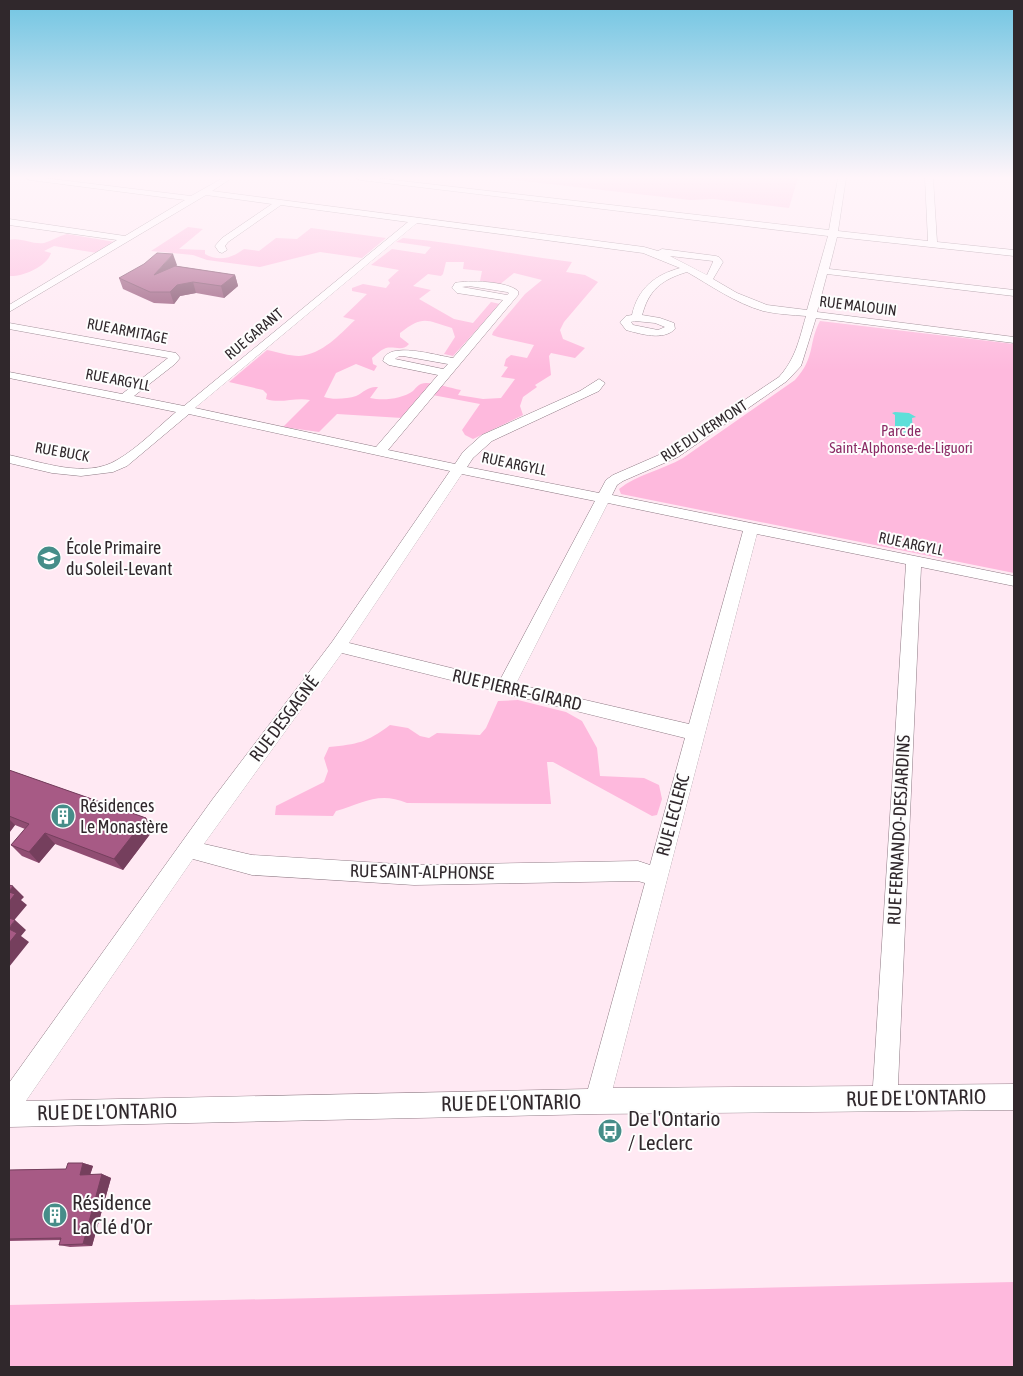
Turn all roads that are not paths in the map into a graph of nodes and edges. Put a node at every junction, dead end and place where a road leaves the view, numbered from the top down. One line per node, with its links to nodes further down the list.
1 (122, 242): 16 (street)
2 (223, 242): 8 (street)
3 (388, 242): 26 (street, RUE GARANT)
4 (583, 242): 9 (street, RUE MALOUIN)
5 (830, 242): 12 (street, RUE DU VERMONT)
6 (917, 242): 7 (street)
7 (933, 244): 10 (street)
8 (222, 250)
9 (654, 252): 11 (street, RUE MALOUIN); 13 (street, RUE MALOUIN)
10 (1014, 253)
11 (686, 269): 13 (street, RUE MALOUIN); 18 (street)
12 (822, 270): 14 (street); 17 (street, RUE DU VERMONT)
13 (705, 280): 17 (street, RUE MALOUIN)
14 (1014, 293)
15 (509, 298): 21 (street)
16 (9, 310)
17 (810, 315): 20 (street, RUE MALOUIN); 31 (street, RUE DU VERMONT)
18 (637, 318)
19 (9, 326): 25 (street, RUE ARMITAGE)
20 (1014, 340)
21 (456, 362): 22 (street); 22 (street)
22 (446, 373): 27 (street)
23 (9, 375): 25 (street, RUE ARGYLL)
24 (599, 383): 29 (street, RUE DESGAGNÉ)
25 (124, 398): 26 (street, RUE ARGYLL)
26 (187, 410): 27 (street, RUE ARGYLL); 30 (street, RUE GARANT)
27 (380, 451): 29 (street, RUE ARGYLL)
28 (9, 459): 30 (street, RUE BUCK)
29 (458, 469): 31 (street, RUE ARGYLL); 35 (street, RUE DESGAGNÉ)
30 (110, 470)
31 (602, 498): 32 (street, RUE ARGYLL); 36 (street, RUE DU VERMONT)
32 (751, 528): 33 (street, RUE ARGYLL); 37 (street, RUE LECLERC)
33 (914, 561): 34 (street, RUE ARGYLL); 41 (street, RUE FERNANDO-DESJARDINS)
34 (1014, 581)
35 (338, 646): 36 (street, RUE PIERRE-GIRARD); 38 (street, RUE DESGAGNÉ)
36 (505, 688): 37 (street, RUE PIERRE-GIRARD)
37 (695, 733): 39 (street, RUE LECLERC)
38 (189, 849): 39 (street, RUE SAINT-ALPHONSE); 43 (street, RUE DESGAGNÉ)
39 (657, 877): 42 (street, RUE LECLERC)
40 (1014, 1096): 41 (street, RUE DE L'ONTARIO)
41 (885, 1099): 42 (street, RUE DE L'ONTARIO)
42 (597, 1102): 44 (street, RUE DE L'ONTARIO)
43 (9, 1104)
44 (9, 1114)

